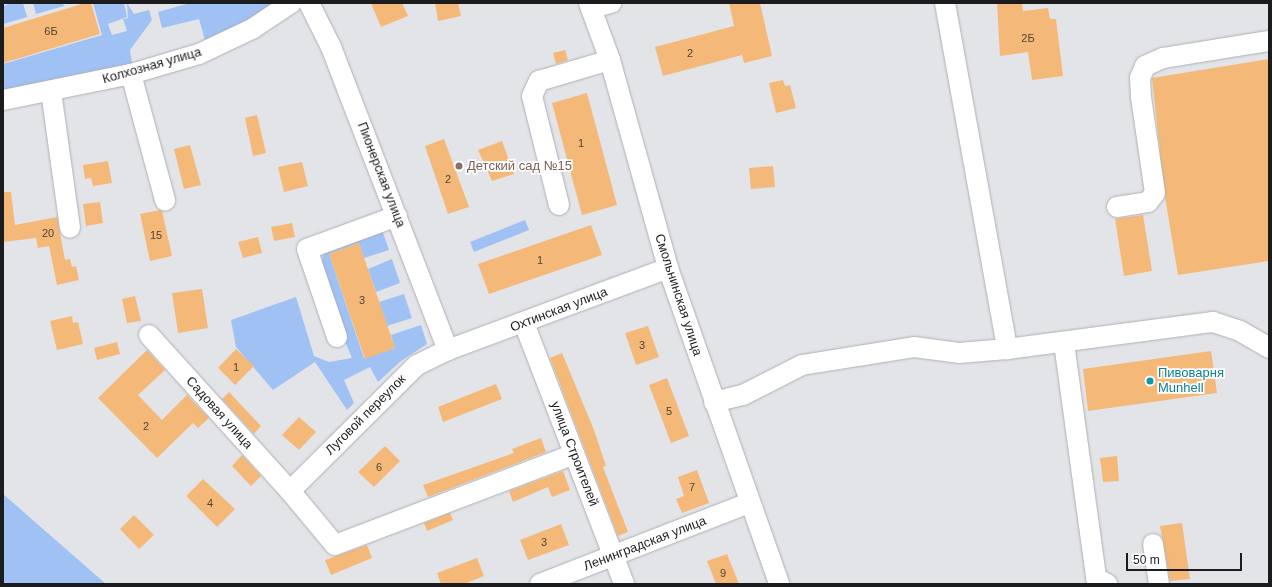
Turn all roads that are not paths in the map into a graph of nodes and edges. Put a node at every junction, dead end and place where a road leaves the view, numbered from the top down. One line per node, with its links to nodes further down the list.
1 (291, 3): 8 (street, Колхозная улица)
2 (309, 3): 14 (street, Пионерская улица)
3 (611, 3): 5 (street)
4 (945, 3): 22 (street)
5 (590, 5): 7 (street, Смольнинская улица)
6 (1269, 41): 13 (street)
7 (610, 60): 12 (street); 16 (street, Смольнинская улица)
8 (131, 74): 9 (street, Колхозная улица); 11 (street)
9 (50, 91): 10 (street, Колхозная улица); 15 (street)
10 (3, 100)
11 (165, 200)
12 (559, 204)
13 (1117, 207)
14 (397, 216): 19 (street); 23 (street, Пионерская улица)
15 (70, 228)
16 (668, 268): 17 (street, Охтинская улица); 24 (street, Смольнинская улица)
17 (524, 323): 23 (street, Охтинская улица); 25 (street, улица Строителей)
18 (149, 335): 26 (street, Садовая улица)
19 (337, 337)
20 (1064, 343): 21 (street); 22 (street); 33 (street)
21 (1269, 348)
22 (1007, 349): 24 (street)
23 (448, 350): 26 (street, Луговой переулок)
24 (714, 402): 27 (street, Смольнинская улица)
25 (574, 454): 26 (street, Садовая улица); 29 (street, улица Строителей)
26 (290, 491)
27 (750, 503): 29 (street, Ленинградская улица); 32 (street, Смольнинская улица)
28 (1153, 544): 34 (street)
29 (612, 554): 30 (street, Ленинградская улица); 31 (street, улица Строителей)
30 (540, 584)
31 (624, 584)
32 (779, 584)
33 (1107, 584)
34 (1159, 584)

